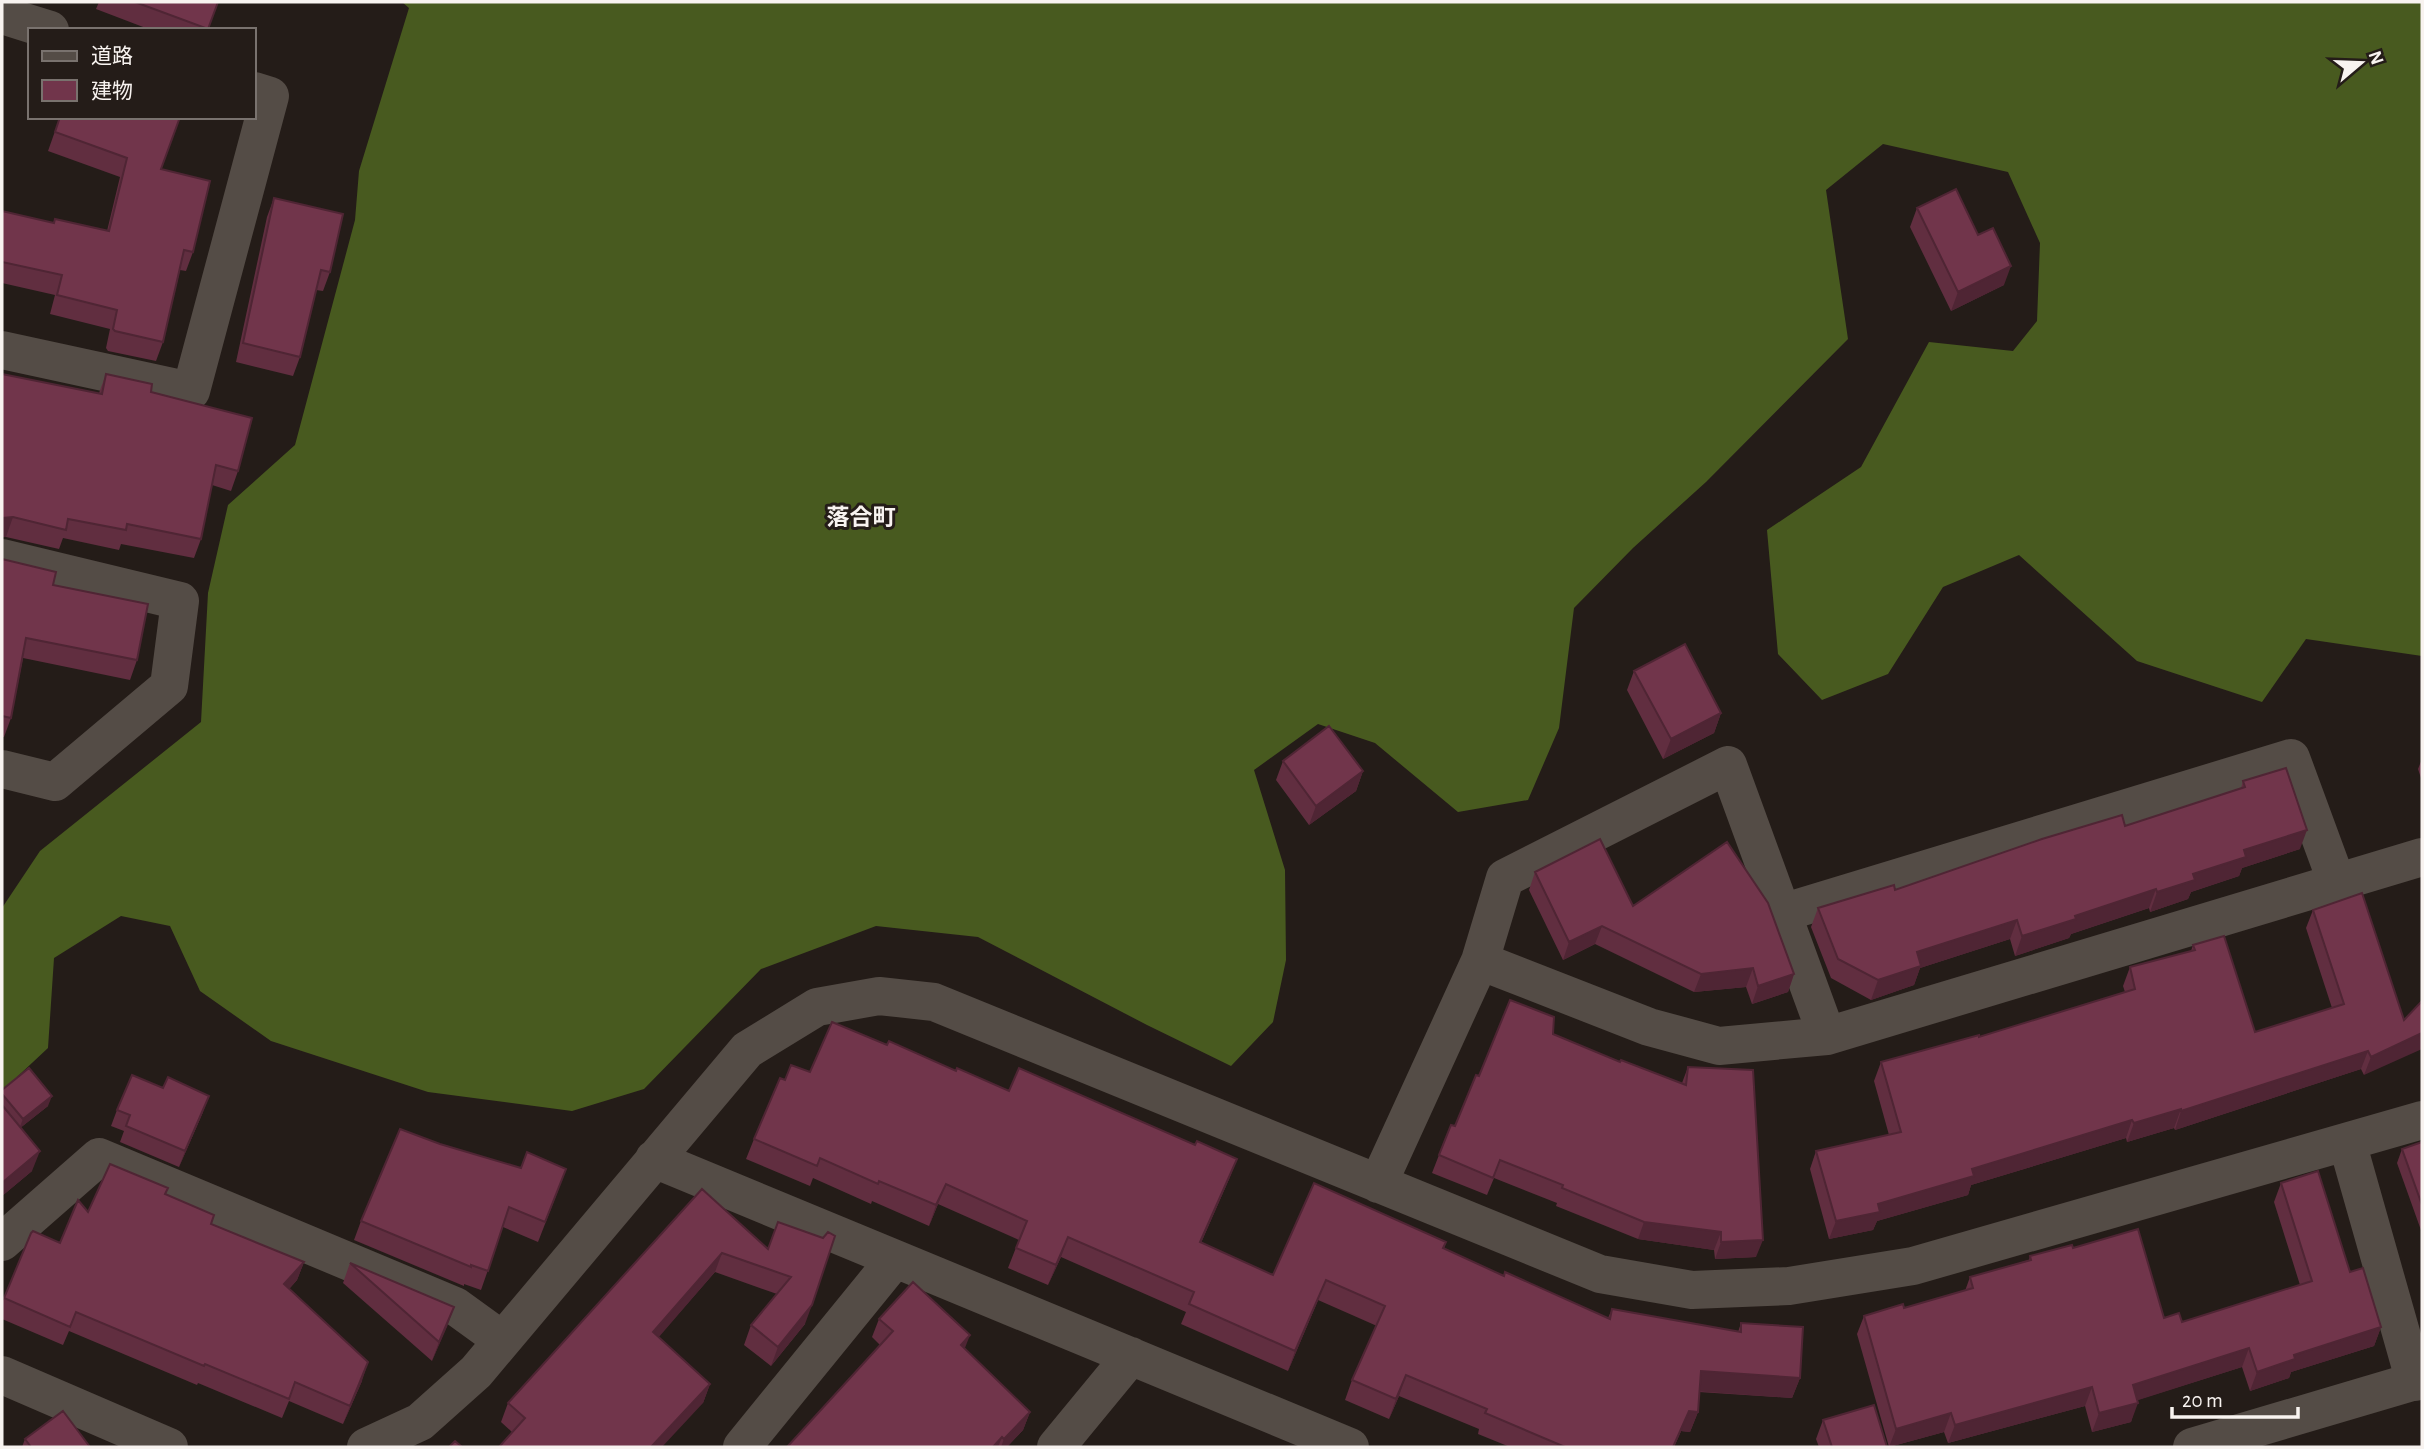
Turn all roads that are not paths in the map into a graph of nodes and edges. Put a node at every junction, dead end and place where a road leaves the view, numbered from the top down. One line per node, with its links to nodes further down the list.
1 (2, 15): 2 (street)
2 (44, 28)
3 (256, 92): 4 (street)
4 (2, 350)
5 (2, 558): 6 (street)
6 (2, 769)
7 (2422, 857): 8 (street)
8 (2337, 883): 9 (street); 11 (street)
9 (1782, 913): 10 (street); 11 (street)
10 (1480, 961): 11 (street); 15 (street)
11 (1827, 1036)
12 (2422, 1120): 13 (street)
13 (2347, 1142): 15 (street); 21 (street)
14 (654, 1159): 15 (street); 17 (street); 18 (street)
15 (1378, 1184)
16 (2, 1242): 18 (street)
17 (895, 1259): 19 (street); 24 (street)
18 (502, 1340): 23 (street)
19 (1131, 1356): 25 (street); 26 (street)
20 (2, 1376): 22 (street)
21 (2418, 1380): 27 (street)
22 (169, 1447)
23 (366, 1447)
24 (741, 1447)
25 (1056, 1447)
26 (1350, 1447)
27 (2192, 1447)

